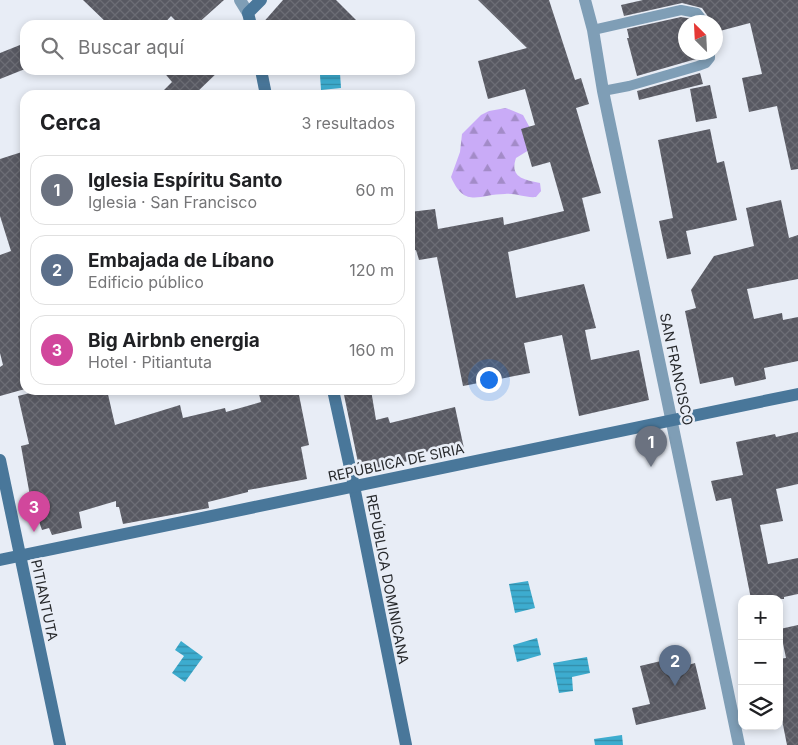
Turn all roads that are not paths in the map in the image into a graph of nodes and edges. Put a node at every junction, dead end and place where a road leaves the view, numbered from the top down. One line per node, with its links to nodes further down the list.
1 (240, 0): 5 (street)
2 (261, 0): 5 (street)
3 (585, 0): 6 (street, SAN FRANCISCO)
4 (699, 15): 6 (lane)
5 (249, 19)
6 (593, 30): 10 (street, SAN FRANCISCO)
7 (708, 60): 10 (lane)
8 (262, 75): 9 (street)
9 (265, 90)
10 (603, 92): 13 (street, SAN FRANCISCO)
11 (798, 394): 13 (street, REPÚBLICA DE SIRIA)
12 (334, 395): 15 (street, REPÚBLICA DOMINICANA)
13 (672, 420): 15 (street, REPÚBLICA DE SIRIA); 20 (street, SAN FRANCISCO)
14 (0, 460): 16 (street, PITIANTUTA)
15 (354, 486): 16 (street, REPÚBLICA DE SIRIA); 19 (street, REPÚBLICA DOMINICANA)
16 (20, 556): 17 (street, REPÚBLICA DE SIRIA); 18 (street, PITIANTUTA)
17 (0, 560)
18 (60, 745)
19 (406, 745)
20 (739, 745)

